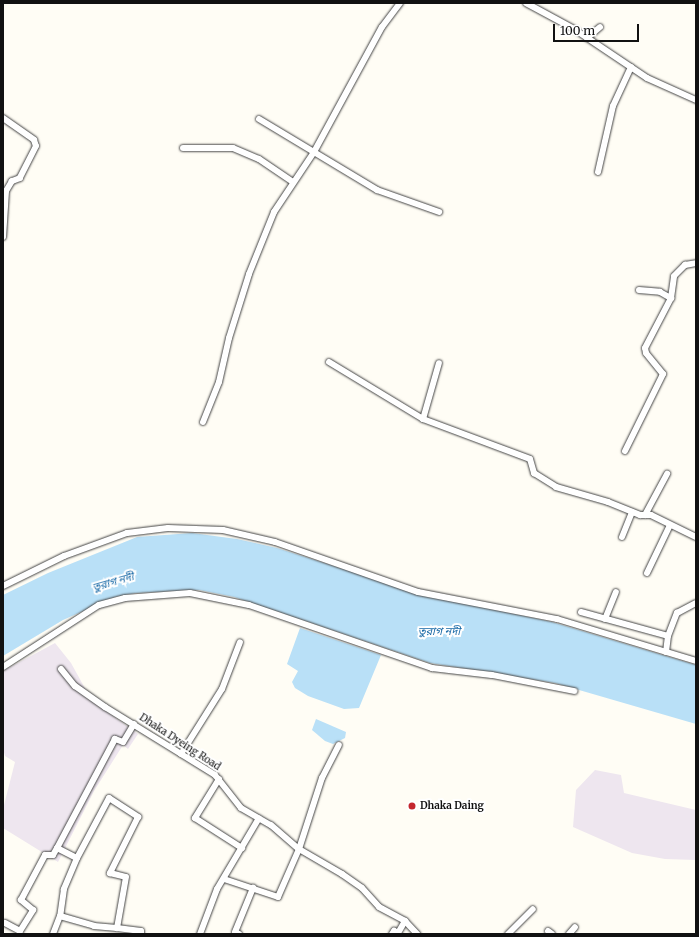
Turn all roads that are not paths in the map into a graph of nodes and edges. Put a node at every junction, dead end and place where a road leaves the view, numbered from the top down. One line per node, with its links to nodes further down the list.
1 (400, 3): 10 (street)
2 (526, 3): 4 (street)
3 (600, 27): 4 (street)
4 (587, 38): 5 (street)
5 (631, 67): 6 (street); 11 (street)
6 (696, 100)
7 (3, 118): 14 (street)
8 (258, 119): 10 (street)
9 (183, 148): 12 (street)
10 (314, 152): 12 (street); 13 (street)
11 (598, 172)
12 (293, 182): 21 (street)
13 (439, 212)
14 (3, 238)
15 (696, 263): 17 (street)
16 (638, 290): 17 (street)
17 (671, 298): 22 (street)
18 (329, 362): 20 (street)
19 (439, 363): 20 (street)
20 (423, 419): 24 (street)
21 (203, 422)
22 (625, 451)
23 (668, 474): 25 (street)
24 (632, 512): 25 (street); 27 (street)
25 (645, 515): 26 (street)
26 (670, 525): 28 (street); 29 (street)
27 (622, 537)
28 (696, 537)
29 (647, 573)
30 (3, 586): 37 (street)
31 (616, 592): 34 (street)
32 (696, 603): 35 (street)
33 (581, 612): 34 (street)
34 (605, 619): 35 (street)
35 (668, 636): 37 (street)
36 (240, 642): 44 (street)
37 (666, 652): 38 (street)
38 (696, 661)
39 (3, 667): 41 (street)
40 (61, 669): 42 (street, Dhaka Dyeing Road)
41 (574, 691)
42 (134, 724): 44 (street, Dhaka Dyeing Road); 47 (street)
43 (339, 745): 49 (street)
44 (181, 754): 45 (street, Dhaka Dyeing Road)
45 (219, 779): 46 (street, Dhaka Dyeing Road); 48 (street)
46 (259, 818): 48 (street); 49 (street, Dhaka Dyeing Road)
47 (57, 848): 50 (street); 59 (street)
48 (242, 848): 51 (street)
49 (299, 849): 52 (street); 55 (street, Dhaka Dyeing Road)
50 (77, 858): 54 (street); 58 (street)
51 (224, 879): 52 (street); 62 (street)
52 (253, 888): 63 (street)
53 (533, 909): 66 (street)
54 (60, 916): 58 (street); 60 (street)
55 (405, 921): 64 (street); 65 (street, Dhaka Dyeing Road)
56 (6, 923): 59 (street)
57 (575, 927): 67 (street)
58 (117, 928): 61 (street)
59 (20, 932)
60 (54, 934)
61 (141, 934)
62 (200, 934)
63 (239, 934)
64 (392, 934)
65 (417, 934)
66 (508, 934)
67 (569, 934)

